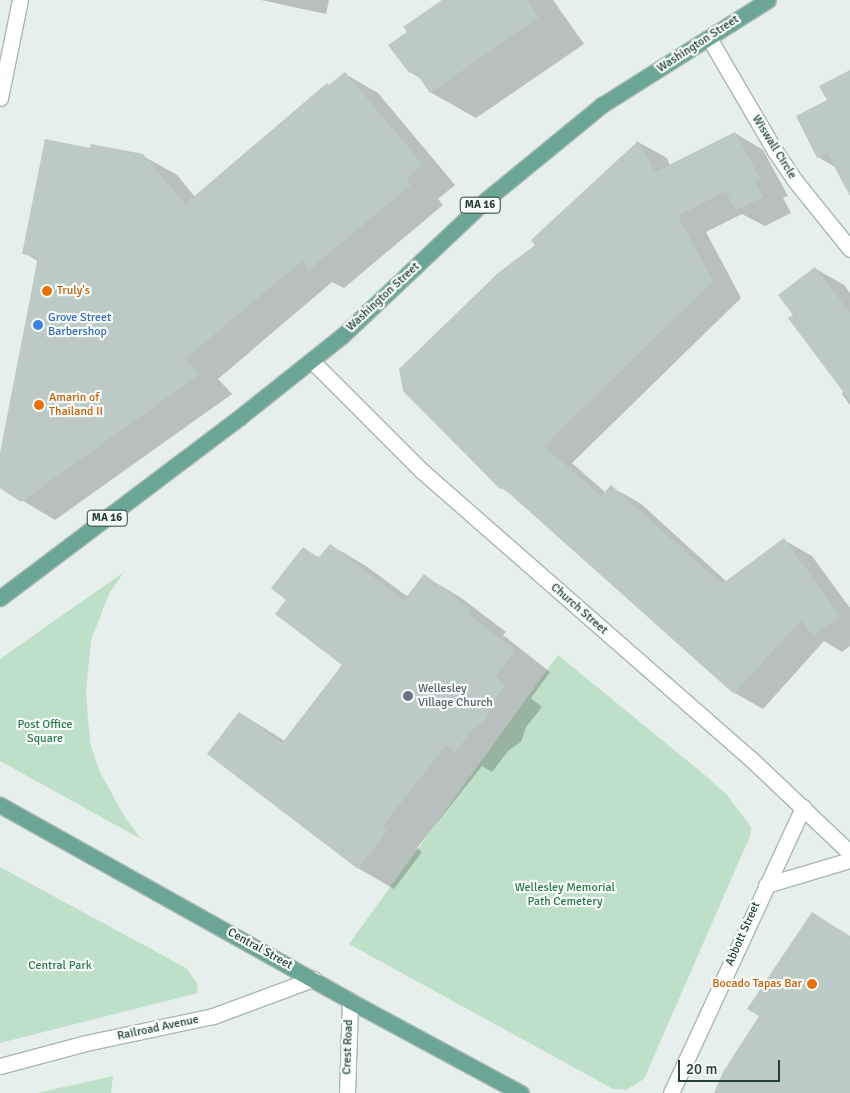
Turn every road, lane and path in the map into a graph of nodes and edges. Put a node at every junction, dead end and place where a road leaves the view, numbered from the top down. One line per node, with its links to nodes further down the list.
1 (20, 0): 4 (street)
2 (768, 0): 3 (main road, Washington Street / MA 16)
3 (709, 38): 5 (street, Wiswall Circle); 6 (main road, Washington Street / MA 16)
4 (0, 98)
5 (850, 249)
6 (312, 361): 7 (main road, Washington Street / MA 16); 9 (street, Church Street)
7 (0, 598)
8 (0, 805): 14 (main road, Central Street)
9 (803, 807): 10 (street, Church Street); 13 (street, Abbott Street)
10 (844, 837): 11 (street, Church Street)
11 (850, 853)
12 (850, 860): 13 (street)
13 (766, 885): 19 (street, Abbott Street)
14 (313, 979): 15 (main road, Central Street); 16 (street, Railroad Avenue)
15 (350, 1001): 17 (street, Crest Road); 18 (main road, Central Street)
16 (0, 1066)
17 (347, 1093)
18 (521, 1093)
19 (671, 1093)

